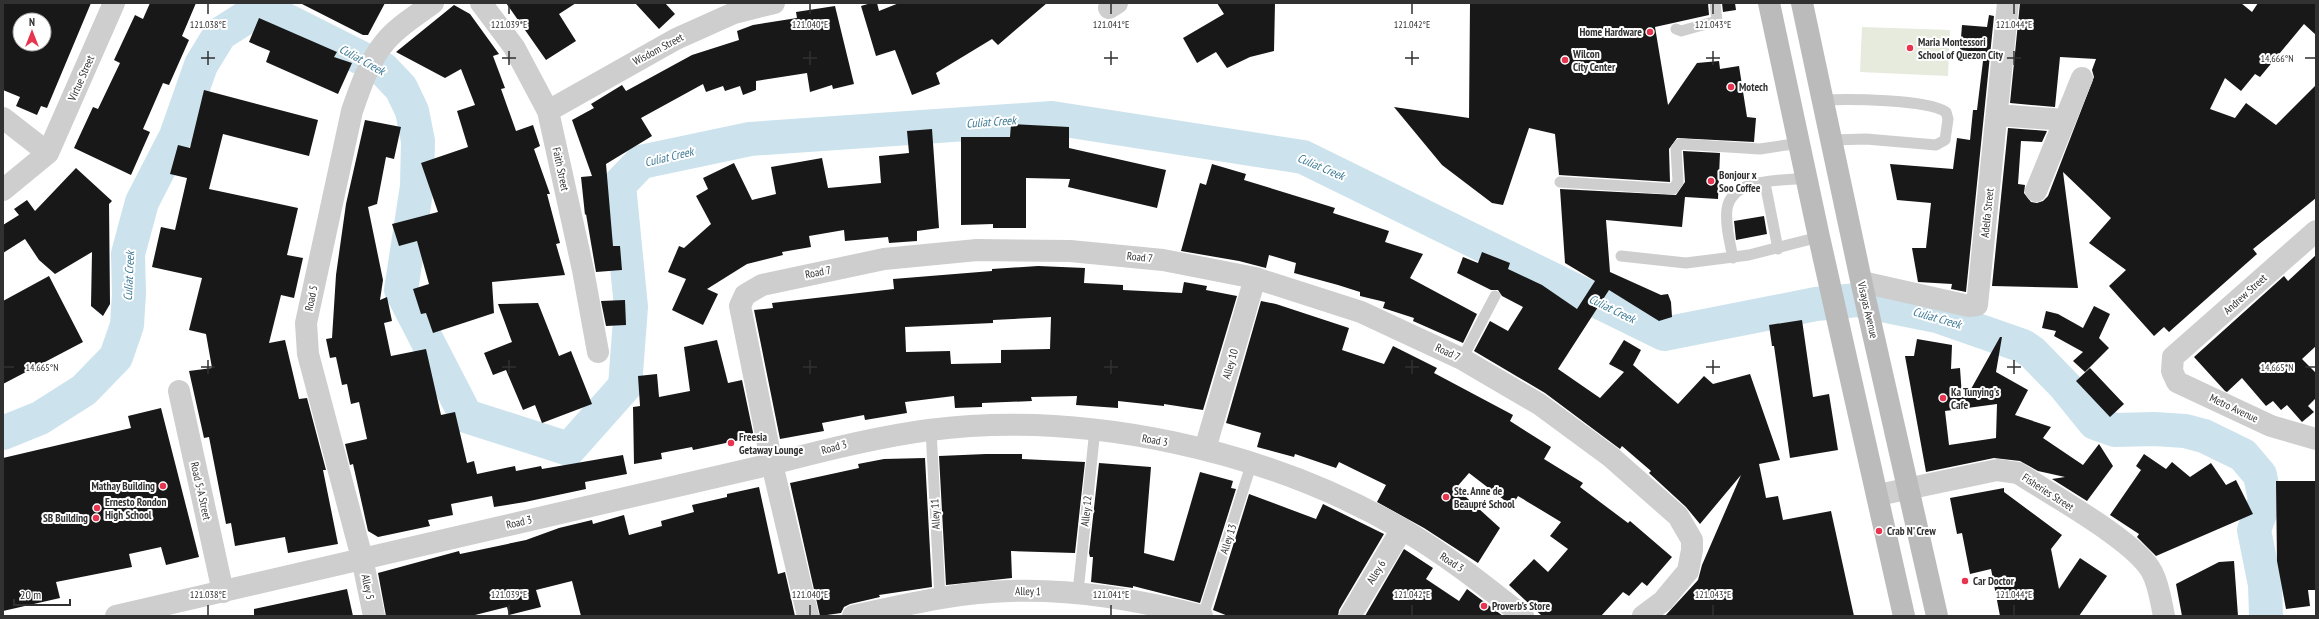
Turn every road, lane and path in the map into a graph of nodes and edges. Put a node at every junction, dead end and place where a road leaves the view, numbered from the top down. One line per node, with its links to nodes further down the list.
1 (114, 3): 18 (street, Virtue Street)
2 (433, 3): 47 (street, Road 5)
3 (480, 3): 12 (street, Faith Street)
4 (774, 3): 12 (street, Wisdom Street)
5 (1715, 3): 9 (lane)
6 (1769, 3): 17 (main road)
7 (1802, 3): 11 (main road, Visayas Avenue)
8 (2008, 3): 13 (street, Adelfa Street)
9 (1676, 29)
10 (2082, 78): 15 (street)
11 (1822, 100): 16 (main road, Visayas Avenue); 16 (lane)
12 (548, 111): 32 (street, Faith Street)
13 (1998, 115): 15 (street); 30 (street, Adelfa Street)
14 (3, 118): 18 (street)
15 (2064, 120): 23 (street)
16 (1831, 140): 30 (main road, Visayas Avenue)
17 (1800, 143): 19 (main road); 20 (lane)
18 (48, 152): 22 (street)
19 (1807, 178): 21 (lane); 25 (main road)
20 (1560, 182)
21 (1765, 183): 26 (lane); 28 (lane)
22 (3, 190)
23 (2036, 190)
24 (2316, 231): 33 (street, Andrew Street)
25 (1819, 237): 26 (lane); 37 (main road)
26 (1778, 249): 28 (lane)
27 (1621, 256): 28 (lane)
28 (1733, 258)
29 (1255, 278): 34 (street, Road 7); 41 (street, Alley 10); 43 (street, Road 7)
30 (1862, 283): 36 (main road, Visayas Avenue)
31 (1495, 296): 34 (lane)
32 (598, 352)
33 (2173, 358): 40 (street, Metro Avenue)
34 (1462, 359): 58 (street, Road 7)
35 (178, 391): 48 (street, Road 5-A Street)
36 (1893, 420): 37 (main road); 44 (main road, Visayas Avenue)
37 (1862, 426): 45 (main road)
38 (1095, 429): 39 (street, Road 3); 41 (street, Road 3); 49 (lane, Alley 12)
39 (931, 430): 43 (street, Road 3); 50 (lane, Alley 11)
40 (2316, 439)
41 (1206, 449): 42 (street, Road 3)
42 (1252, 462): 46 (street, Road 3); 55 (lane, Alley 13)
43 (772, 464): 47 (street, Road 3); 53 (street, Road 7)
44 (1909, 489): 45 (street, Fisheries Street); 60 (main road, Visayas Avenue); 61 (street, Fisheries Street)
45 (1878, 495): 59 (main road)
46 (1402, 529): 56 (street, Alley 6); 57 (street, Road 3)
47 (362, 558): 48 (street, Road 3); 52 (street, Alley 5)
48 (223, 592): 51 (street, Road 3)
49 (1078, 592): 50 (street, Alley 1); 55 (street, Alley 1)
50 (940, 598): 54 (street, Alley 1)
51 (116, 616)
52 (374, 616)
53 (808, 616)
54 (853, 616)
55 (1203, 616)
56 (1350, 616)
57 (1523, 616)
58 (1643, 616)
59 (1904, 616)
60 (1937, 616)
61 (2164, 616)

